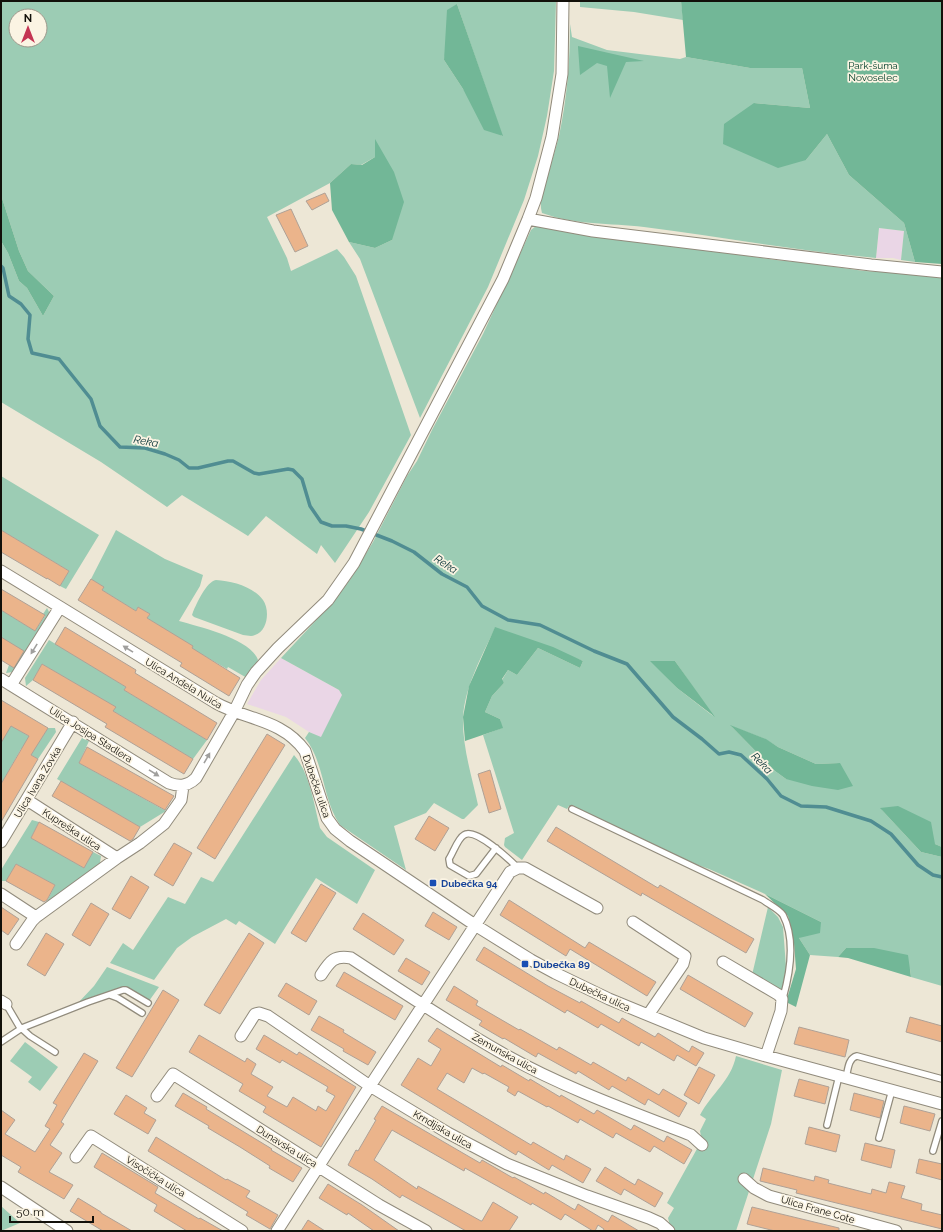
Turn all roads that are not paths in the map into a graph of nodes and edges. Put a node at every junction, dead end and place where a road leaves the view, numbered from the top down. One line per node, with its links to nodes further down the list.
1 (563, 1): 2 (street)
2 (528, 220): 3 (street); 7 (street)
3 (942, 272)
4 (1, 571): 5 (street, Ulica Anđela Nuića)
5 (60, 607): 6 (street, one-way to 6); 7 (street, Ulica Anđela Nuića, one-way to 5)
6 (6, 682): 8 (street, Ulica Josipa Stadlera)
7 (234, 712): 9 (street, Ulica Anđela Nuića, one-way to 7); 20 (street, Dubečka ulica)
8 (73, 722): 9 (street, Ulica Josipa Stadlera, one-way to 9); 10 (street, Ulica Ivana Zovka)
9 (183, 786): 14 (street)
10 (27, 800): 12 (street, Ulica Ivana Zovka); 14 (street, Kupreška ulica)
11 (572, 809): 25 (lane)
12 (1, 841)
13 (496, 848): 13 (lane); 15 (lane)
14 (117, 858): 18 (street)
15 (518, 868): 17 (street); 20 (street)
16 (1, 894): 18 (street)
17 (597, 908)
18 (36, 917): 21 (street)
19 (633, 922): 30 (street)
20 (475, 925): 28 (street); 30 (street, Dubečka ulica)
21 (16, 944)
22 (722, 962): 25 (street)
23 (321, 975): 28 (street, Zemunska ulica)
24 (110, 995): 27 (lane); 29 (lane); 31 (lane)
25 (782, 998): 35 (street)
26 (4, 1003): 31 (lane)
27 (148, 1003)
28 (423, 1005): 38 (street); 45 (street, Zemunska ulica)
29 (142, 1013)
30 (648, 1015): 35 (street, Dubečka ulica)
31 (22, 1028): 33 (lane); 34 (lane)
32 (241, 1036): 38 (street, Krndijska ulica)
33 (1, 1042)
34 (55, 1052)
35 (766, 1056): 36 (street, Dubečka ulica)
36 (842, 1077): 37 (lane); 39 (street, Dubečka ulica); 43 (lane)
37 (942, 1079)
38 (370, 1086): 48 (street); 55 (street, Krndijska ulica)
39 (892, 1090): 41 (street, Dubečka ulica); 44 (lane)
40 (157, 1096): 48 (street, Dunavska ulica)
41 (942, 1104)
42 (942, 1121): 46 (lane)
43 (827, 1125)
44 (879, 1138)
45 (702, 1145)
46 (933, 1151)
47 (76, 1157): 52 (street, Visočička ulica)
48 (319, 1166): 53 (street); 54 (street, Dunavska ulica)
49 (744, 1179): 56 (street, Ulica Frane Cote)
50 (1, 1187): 51 (street)
51 (67, 1231)
52 (242, 1231)
53 (277, 1231)
54 (426, 1231)
55 (669, 1231)
56 (896, 1231)

